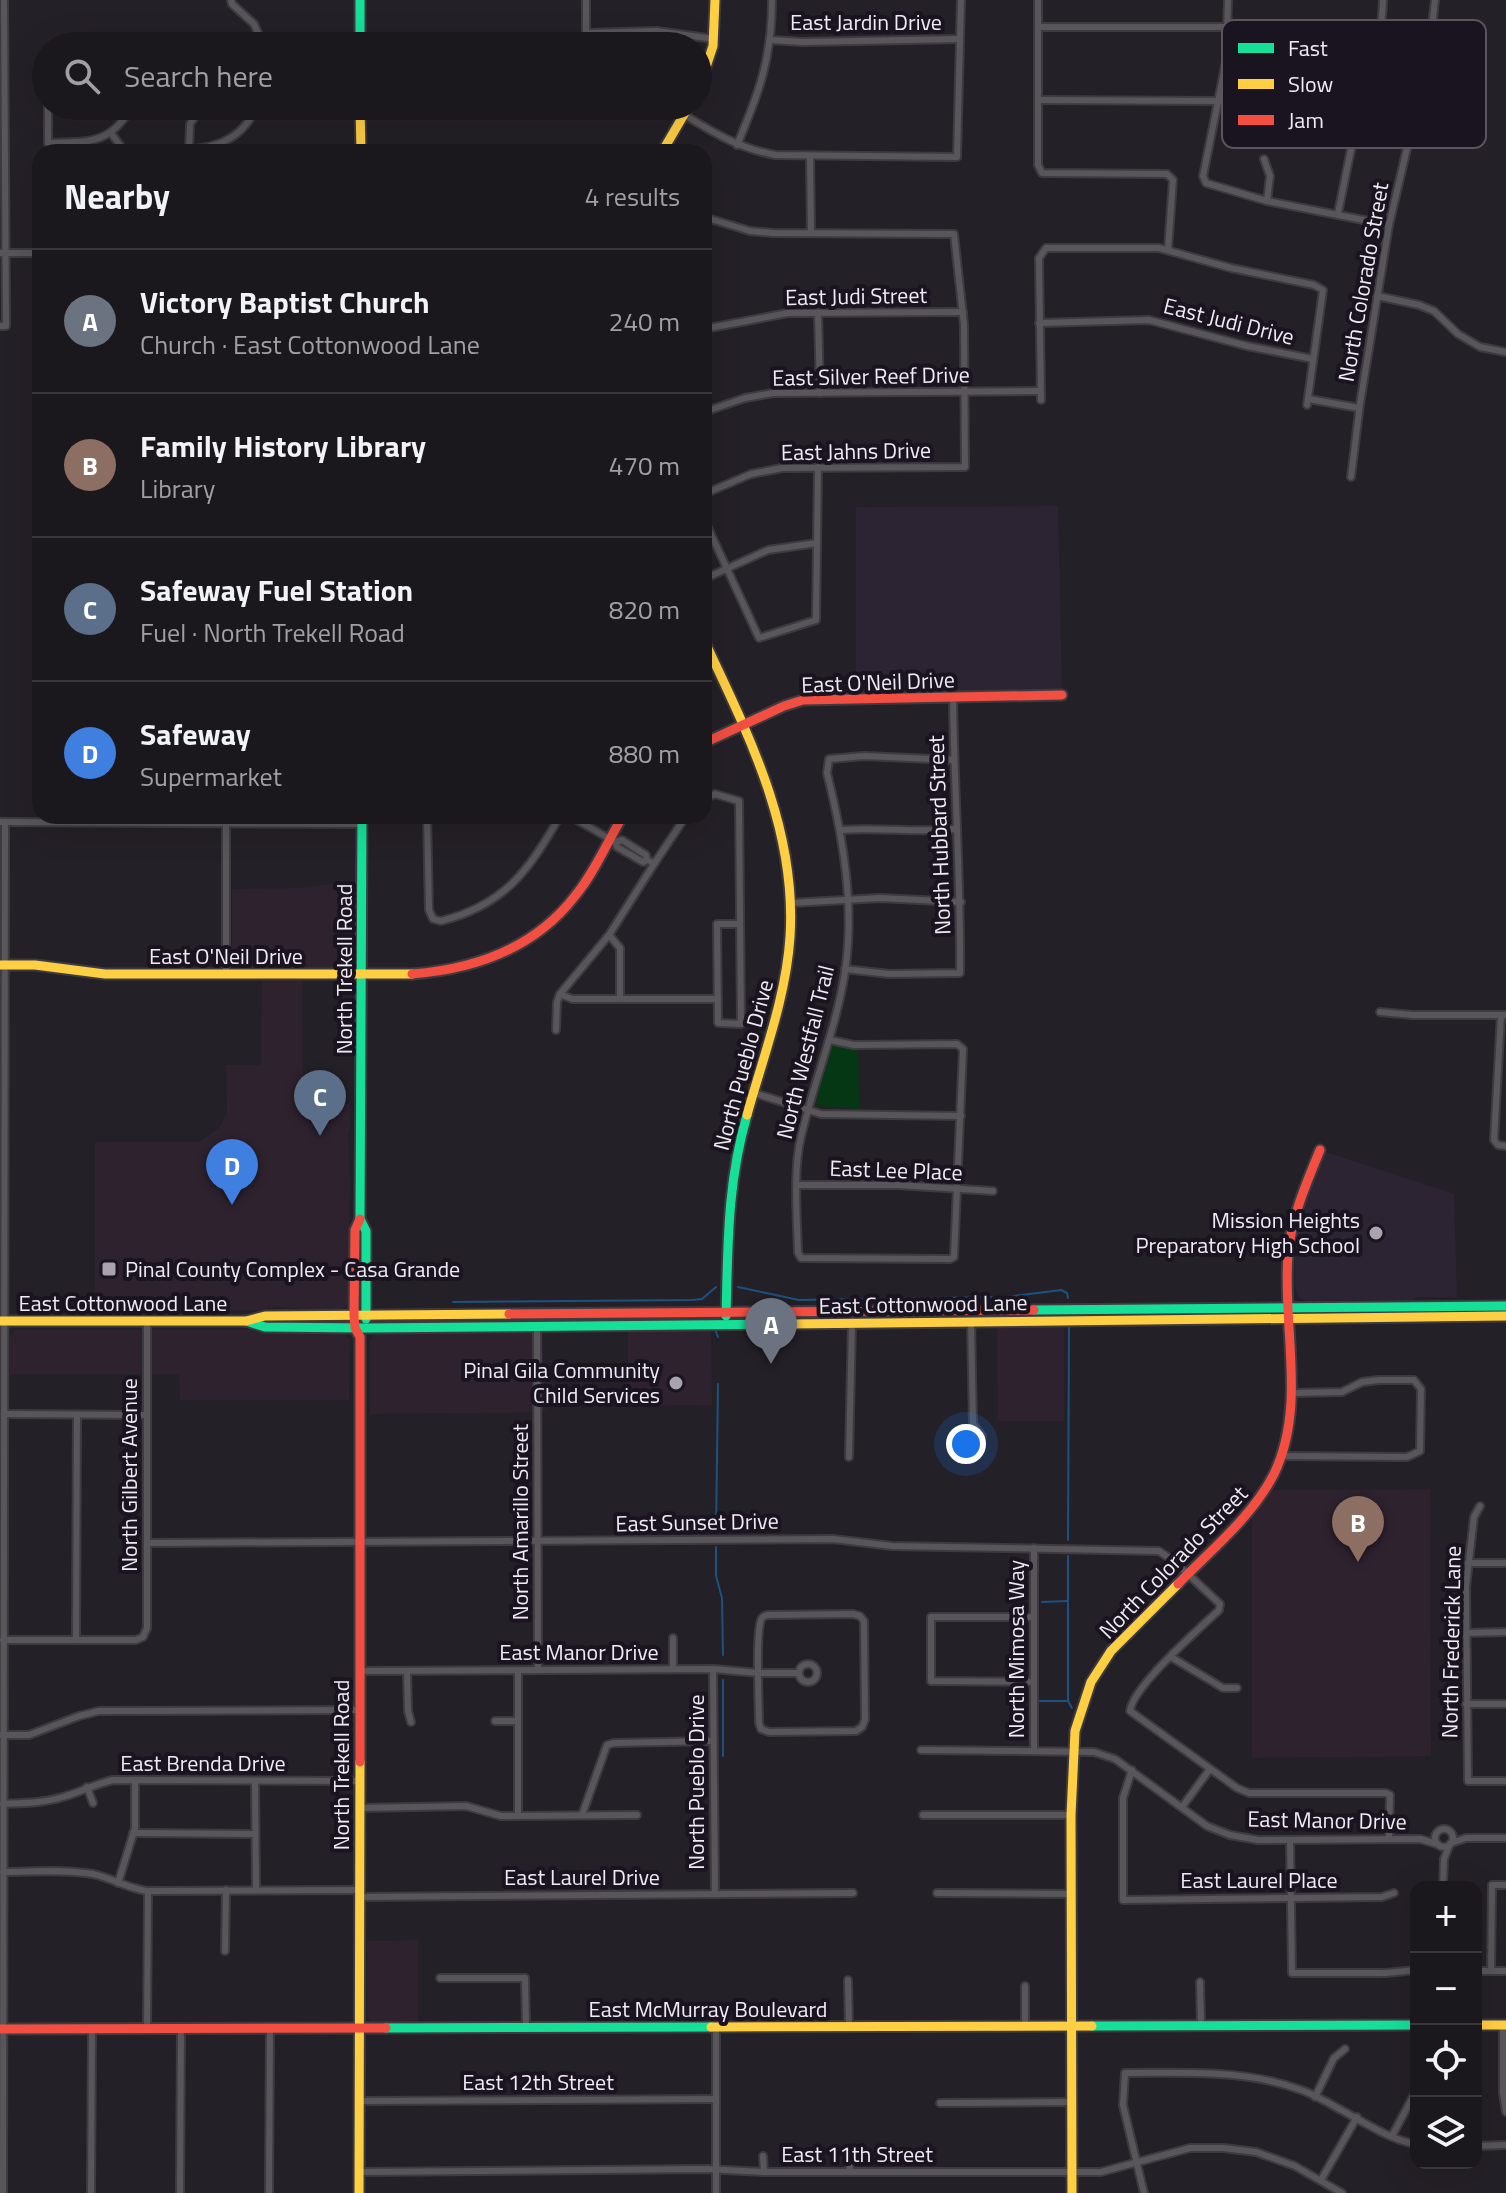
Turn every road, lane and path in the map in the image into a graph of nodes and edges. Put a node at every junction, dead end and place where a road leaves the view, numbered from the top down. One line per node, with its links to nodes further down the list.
1 (4, 0): 46 (street)
2 (231, 0): 15 (street)
3 (360, 0): 16 (street)
4 (586, 0): 17 (street)
5 (715, 0): 20 (street)
6 (772, 0): 22 (street)
7 (961, 0): 21 (street)
8 (1038, 0): 13 (street)
9 (1383, 0): 11 (street)
10 (1435, 0): 12 (street, North Colorado Street)
11 (1382, 20)
12 (1433, 20)
13 (1038, 27): 14 (street); 25 (street)
14 (1222, 27)
15 (258, 32)
16 (360, 32)
17 (586, 32)
18 (622, 32): 19 (street)
19 (664, 32)
20 (714, 39): 23 (street)
21 (960, 39): 22 (street, East Jardin Drive); 44 (street)
22 (771, 40): 41 (street)
23 (712, 46)
24 (1222, 82): 26 (street)
25 (1038, 100): 26 (street); 52 (street)
26 (1218, 101): 27 (street); 47 (street)
27 (1222, 101)
28 (48, 120): 35 (street)
29 (123, 120): 35 (street)
30 (193, 120): 37 (street)
31 (247, 120): 38 (street)
32 (360, 120): 39 (street)
33 (681, 120): 40 (street)
34 (701, 120): 41 (street)
35 (111, 133): 36 (street)
36 (119, 144)
37 (189, 144)
38 (219, 144)
39 (361, 144)
40 (667, 144)
41 (737, 145): 44 (street)
42 (1352, 148): 48 (street)
43 (1407, 148): 50 (street, North Colorado Street)
44 (810, 156): 51 (street)
45 (1264, 159): 47 (street)
46 (3, 188): 53 (street)
47 (1267, 201): 48 (street)
48 (1338, 213): 50 (street)
49 (712, 219): 51 (street)
50 (1389, 225): 56 (street, North Colorado Street)
51 (811, 233): 57 (street)
52 (1168, 249): 59 (street); 63 (street)
53 (3, 253): 54 (street); 55 (street)
54 (32, 253)
55 (3, 289): 60 (street)
56 (1377, 296): 62 (street); 68 (street, North Colorado Street)
57 (963, 312): 58 (street, East Judi Street); 66 (street)
58 (818, 313): 61 (street, East Judi Street); 65 (street)
59 (1039, 323): 63 (street, East Judi Drive); 64 (street)
60 (0, 326)
61 (712, 327)
62 (1506, 352)
63 (1313, 359): 68 (street)
64 (1040, 391): 66 (street, East Silver Reef Drive); 67 (street)
65 (820, 393): 66 (street, East Silver Reef Drive); 69 (street, East Silver Reef Drive)
66 (965, 393): 70 (street, East Jahns Drive)
67 (1041, 400)
68 (1359, 408): 71 (street, North Colorado Street)
69 (712, 409)
70 (818, 467): 72 (street, East Jahns Drive); 74 (street)
71 (1351, 477)
72 (712, 491)
73 (712, 536): 75 (street)
74 (817, 543): 75 (street); 75 (street)
75 (727, 568): 76 (street)
76 (712, 575)
77 (712, 657): 80 (street, North Pueblo Drive)
78 (1062, 695): 79 (street, East O'Neil Drive)
79 (953, 696): 80 (street, East O'Neil Drive); 82 (street, North Hubbard Street)
80 (743, 725): 81 (street, East O'Neil Drive); 99 (street, North Pueblo Drive)
81 (712, 739)
82 (954, 760): 93 (street, North Hubbard Street); 94 (street, North Westfall Trail)
83 (712, 795): 100 (street)
84 (32, 820): 85 (street)
85 (2, 822): 102 (street)
86 (226, 824): 104 (street)
87 (362, 824): 105 (street, North Trekell Road)
88 (427, 824): 89 (street)
89 (555, 824)
90 (584, 824): 95 (street)
91 (619, 824): 95 (street, East O'Neil Drive)
92 (680, 824): 96 (street)
93 (956, 829): 94 (street); 98 (street, North Hubbard Street)
94 (841, 830): 97 (street, North Westfall Trail)
95 (612, 840): 96 (street); 105 (street, East O'Neil Drive)
96 (651, 862): 101 (street)
97 (848, 899): 98 (street); 99 (street); 103 (street, North Westfall Trail)
98 (961, 902): 103 (street, North Hubbard Street)
99 (791, 903): 113 (street, North Pueblo Drive)
100 (740, 924): 108 (street); 108 (street)
101 (609, 935): 106 (street); 107 (street)
102 (2, 965): 104 (street, East O'Neil Drive); 129 (street)
103 (845, 969): 112 (street, North Westfall Trail)
104 (226, 973): 105 (street, East O'Neil Drive)
105 (361, 974): 121 (street, North Trekell Road)
106 (560, 994): 107 (street); 111 (street)
107 (620, 999): 108 (street)
108 (718, 999)
109 (1380, 1012): 110 (street)
110 (1503, 1015): 116 (street)
111 (556, 1030)
112 (830, 1040): 114 (street, North Westfall Trail); 115 (street)
113 (754, 1093): 114 (street); 128 (street, North Pueblo Drive)
114 (810, 1110): 115 (street); 118 (street, North Westfall Trail)
115 (961, 1116): 119 (street)
116 (1506, 1146)
117 (1320, 1150): 123 (street, North Colorado Street)
118 (797, 1185): 119 (street, East Lee Place); 119 (street, North Westfall Trail)
119 (956, 1189): 120 (street, East Lee Place)
120 (993, 1191)
121 (360, 1219): 125 (street, North Trekell Road); 126 (street, North Trekell Road)
122 (1506, 1306): 123 (street, East Cottonwood Lane)
123 (1288, 1312): 127 (street, East Cottonwood Lane); 128 (street, East Cottonwood Lane); 132 (street, East Cottonwood Lane); 137 (street, North Colorado Street)
124 (491, 1315): 126 (street, East Cottonwood Lane); 128 (street, East Cottonwood Lane); 135 (street)
125 (354, 1316): 126 (street, East Cottonwood Lane); 131 (street, East Cottonwood Lane); 136 (street, North Trekell Road)
126 (366, 1316): 136 (street, North Trekell Road)
127 (1506, 1316)
128 (726, 1318): 133 (street, East Cottonwood Lane); 134 (street, East Cottonwood Lane)
129 (2, 1321): 130 (street, East Cottonwood Lane); 138 (street)
130 (147, 1321): 131 (street, East Cottonwood Lane); 140 (street, North Gilbert Avenue)
131 (246, 1321): 136 (street, East Cottonwood Lane)
132 (971, 1321): 133 (street, East Cottonwood Lane); 141 (street)
133 (852, 1322): 143 (street)
134 (537, 1326): 135 (street, East Cottonwood Lane); 146 (street, North Amarillo Street)
135 (491, 1327): 136 (street, East Cottonwood Lane)
136 (360, 1331): 145 (street, North Trekell Road)
137 (1290, 1393): 142 (street, North Colorado Street); 142 (street)
138 (4, 1414): 139 (street); 156 (street)
139 (77, 1415): 140 (street); 157 (street)
140 (146, 1415): 147 (street, North Gilbert Avenue)
141 (982, 1436)
142 (1280, 1456): 151 (street, North Colorado Street)
143 (849, 1457)
144 (1480, 1506): 149 (street, North Frederick Lane)
145 (360, 1542): 146 (street, East Sunset Drive); 147 (street, East Sunset Drive); 163 (street, North Trekell Road)
146 (538, 1542): 148 (street, East Sunset Drive); 162 (street, North Amarillo Street)
147 (148, 1543): 157 (street, North Gilbert Avenue)
148 (1034, 1548): 151 (street, East Sunset Drive); 152 (street, North Mimosa Way)
149 (1468, 1563): 150 (street); 154 (street, North Frederick Lane)
150 (1506, 1563)
151 (1188, 1574): 159 (street, East Sunset Drive); 180 (street, North Colorado Street)
152 (1034, 1617): 168 (street, North Mimosa Way); 168 (street)
153 (1506, 1632): 154 (street)
154 (1465, 1633): 170 (street, North Frederick Lane)
155 (673, 1638): 160 (street)
156 (3, 1640): 157 (street); 158 (street)
157 (76, 1640)
158 (2, 1655): 176 (street)
159 (1171, 1657): 169 (street); 181 (street)
160 (673, 1669): 161 (street, East Manor Drive); 162 (street, East Manor Drive)
161 (713, 1669): 166 (street, East Manor Drive); 177 (street, North Pueblo Drive)
162 (538, 1670): 165 (street, East Manor Drive)
163 (360, 1671): 164 (street, East Manor Drive); 172 (street, North Trekell Road)
164 (407, 1671): 165 (street, East Manor Drive); 175 (street)
165 (518, 1671): 174 (street)
166 (759, 1673): 166 (street); 167 (street, East Manor Drive)
167 (799, 1673)
168 (1034, 1682): 179 (street, North Mimosa Way)
169 (1237, 1688)
170 (1466, 1704): 171 (street); 186 (street, North Frederick Lane)
171 (1506, 1704)
172 (360, 1710): 176 (street); 185 (street, North Trekell Road)
173 (495, 1721): 174 (street)
174 (518, 1721): 196 (street)
175 (411, 1722)
176 (2, 1735): 189 (street)
177 (713, 1741): 192 (street); 220 (street, North Pueblo Drive)
178 (921, 1750): 179 (street, East Manor Drive)
179 (1034, 1751): 180 (street, East Manor Drive)
180 (1074, 1751): 182 (street, East Manor Drive); 195 (street, North Colorado Street)
181 (1210, 1769): 190 (street); 201 (street)
182 (1132, 1770): 190 (street, East Manor Drive); 222 (street, East Laurel Place)
183 (135, 1780): 184 (street, East Brenda Drive); 187 (street, East Brenda Drive); 199 (street)
184 (255, 1781): 185 (street, East Brenda Drive); 200 (street)
185 (359, 1781): 191 (street, North Trekell Road)
186 (1506, 1781)
187 (87, 1787): 188 (street); 189 (street, East Brenda Drive)
188 (93, 1803)
189 (3, 1804): 209 (street)
190 (1182, 1807): 205 (street, East Manor Drive)
191 (359, 1808): 196 (street); 216 (street, North Trekell Road)
192 (582, 1815): 193 (street); 196 (street)
193 (637, 1815)
194 (923, 1815): 195 (street)
195 (1071, 1815): 221 (street, North Colorado Street)
196 (518, 1816)
197 (1449, 1831): 198 (street); 202 (street); 206 (street)
198 (1437, 1832): 204 (street, East Manor Drive); 207 (street)
199 (133, 1833): 200 (street); 211 (street)
200 (255, 1834): 214 (street)
201 (1389, 1838): 204 (street, East Manor Drive); 205 (street, East Manor Drive)
202 (1466, 1838): 203 (street); 206 (street)
203 (1506, 1838)
204 (1420, 1839): 207 (street, East Manor Drive)
205 (1290, 1840): 222 (street)
206 (1451, 1843): 207 (street); 208 (street)
207 (1437, 1844): 208 (street)
208 (1444, 1859): 210 (street)
209 (3, 1872): 211 (street, East Laurel Drive); 223 (street)
210 (1443, 1881)
211 (118, 1883): 215 (street, East Laurel Drive)
212 (1506, 1885): 226 (street)
213 (226, 1890): 214 (street, East Laurel Drive); 215 (street, East Laurel Drive); 224 (street)
214 (256, 1890): 216 (street, East Laurel Drive)
215 (148, 1891): 247 (street)
216 (359, 1893): 220 (street, East Laurel Drive); 246 (street, North Trekell Road)
217 (853, 1893): 220 (street, East Laurel Drive)
218 (937, 1893): 221 (street)
219 (1394, 1893): 222 (street, East Laurel Place)
220 (715, 1894)
221 (1072, 1894): 238 (street, North Colorado Street)
222 (1291, 1898): 228 (street)
223 (2, 1939): 242 (street)
224 (225, 1951)
225 (1482, 1971): 226 (street)
226 (1491, 1971): 227 (street)
227 (1506, 1971)
228 (1410, 1973)
229 (440, 1978): 239 (street)
230 (848, 1980): 240 (street)
231 (1200, 1982): 233 (street)
232 (1025, 1986): 234 (street)
233 (1201, 2024): 235 (street, East McMurray Boulevard); 238 (street, East McMurray Boulevard)
234 (1025, 2025): 238 (street, East McMurray Boulevard); 240 (street, East McMurray Boulevard)
235 (1410, 2025)
236 (1482, 2025): 237 (street)
237 (1504, 2025): 249 (street)
238 (1072, 2026): 254 (street, North Colorado Street)
239 (526, 2027): 241 (street, East McMurray Boulevard); 246 (street, East McMurray Boulevard)
240 (849, 2027): 241 (street, East McMurray Boulevard)
241 (716, 2028): 252 (street)
242 (2, 2029): 243 (street, East McMurray Boulevard); 271 (street)
243 (92, 2029): 247 (street, East McMurray Boulevard); 272 (street)
244 (181, 2029): 245 (street, East McMurray Boulevard); 247 (street, East McMurray Boulevard); 273 (street)
245 (270, 2029): 246 (street, East McMurray Boulevard); 274 (street)
246 (359, 2029): 253 (street, North Trekell Road)
247 (147, 2030)
248 (1345, 2049): 250 (street)
249 (1504, 2073): 256 (street)
250 (1315, 2097): 257 (street); 264 (street)
251 (1413, 2097): 258 (street)
252 (716, 2099): 253 (street, East 12th Street); 265 (street)
253 (359, 2101): 266 (street, North Trekell Road)
254 (1071, 2102): 255 (street); 269 (street, North Colorado Street)
255 (940, 2103)
256 (1506, 2112)
257 (1357, 2117): 258 (street); 270 (street)
258 (1392, 2136): 259 (street)
259 (1410, 2142)
260 (1506, 2145): 261 (street)
261 (1482, 2146)
262 (763, 2156): 267 (street)
263 (849, 2157): 268 (street)
264 (1136, 2162): 269 (street, East 11th Street); 270 (street, East 11th Street); 278 (street)
265 (716, 2169): 266 (street, East 11th Street); 267 (street, East 11th Street); 276 (street)
266 (359, 2172): 275 (street, North Trekell Road)
267 (764, 2172): 268 (street, East 11th Street)
268 (850, 2172): 269 (street, East 11th Street)
269 (1072, 2172): 277 (street, North Colorado Street)
270 (1321, 2180): 279 (street, East 11th Street)
271 (3, 2193)
272 (91, 2193)
273 (180, 2193)
274 (269, 2193)
275 (359, 2193)
276 (716, 2193)
277 (1072, 2193)
278 (1144, 2193)
279 (1342, 2193)

